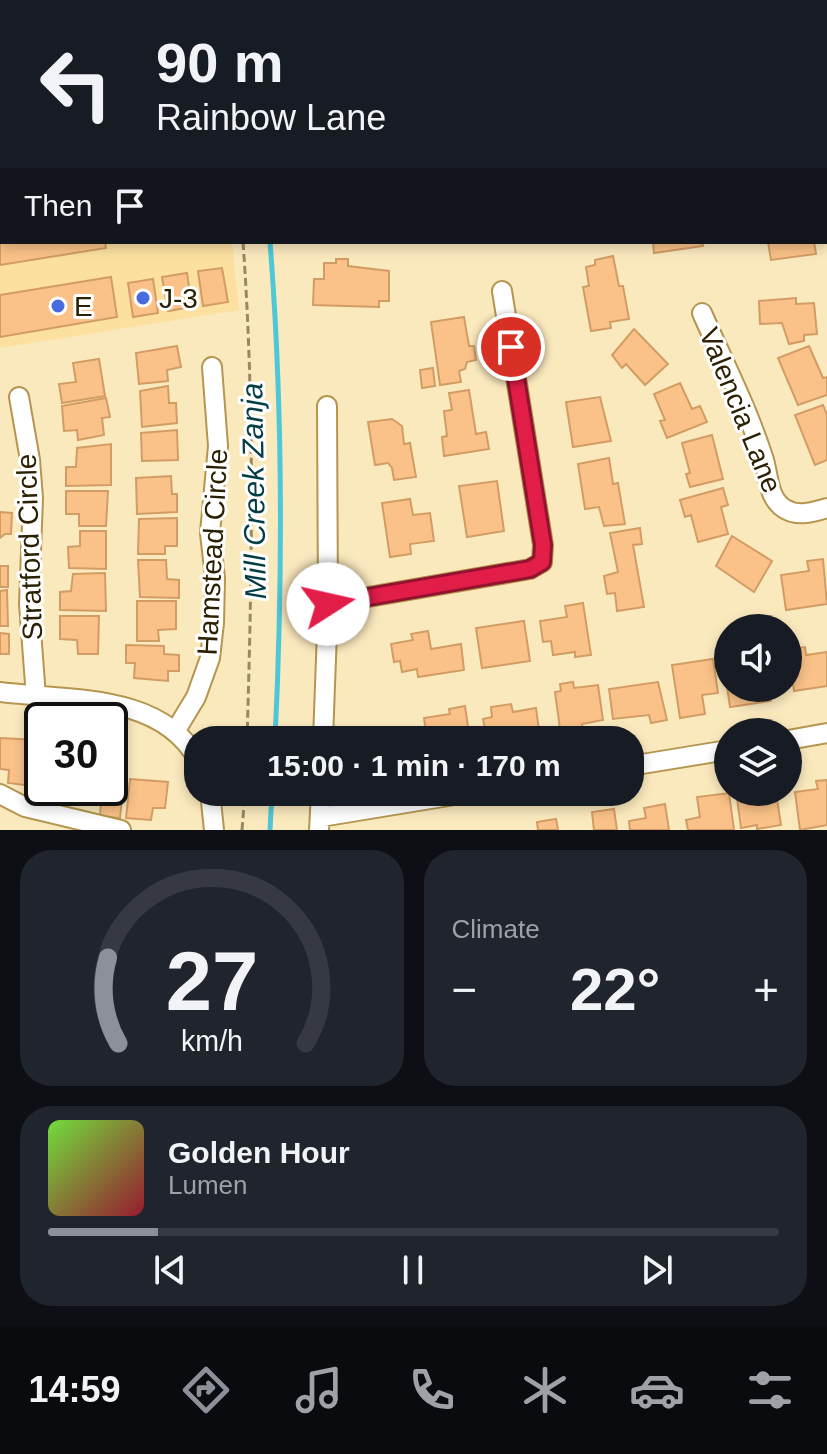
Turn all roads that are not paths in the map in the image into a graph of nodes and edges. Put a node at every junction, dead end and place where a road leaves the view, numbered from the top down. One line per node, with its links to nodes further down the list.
1 (502, 291): 7 (street)
2 (702, 313): 6 (street, Valencia Lane)
3 (212, 367): 11 (street, Hamstead Circle)
4 (19, 397): 9 (street, Stratford Circle)
5 (327, 406): 7 (street)
6 (827, 508)
7 (328, 604): 10 (street)
8 (0, 692): 9 (street)
9 (36, 697): 11 (street)
10 (324, 726)
11 (176, 730): 14 (street)
12 (827, 733): 13 (street)
13 (802, 737)
14 (184, 741)
15 (714, 752): 16 (street)
16 (644, 764)
17 (0, 794): 21 (street)
18 (211, 806): 22 (street)
19 (406, 806): 20 (street)
20 (320, 824)
21 (121, 830)
22 (214, 830)

